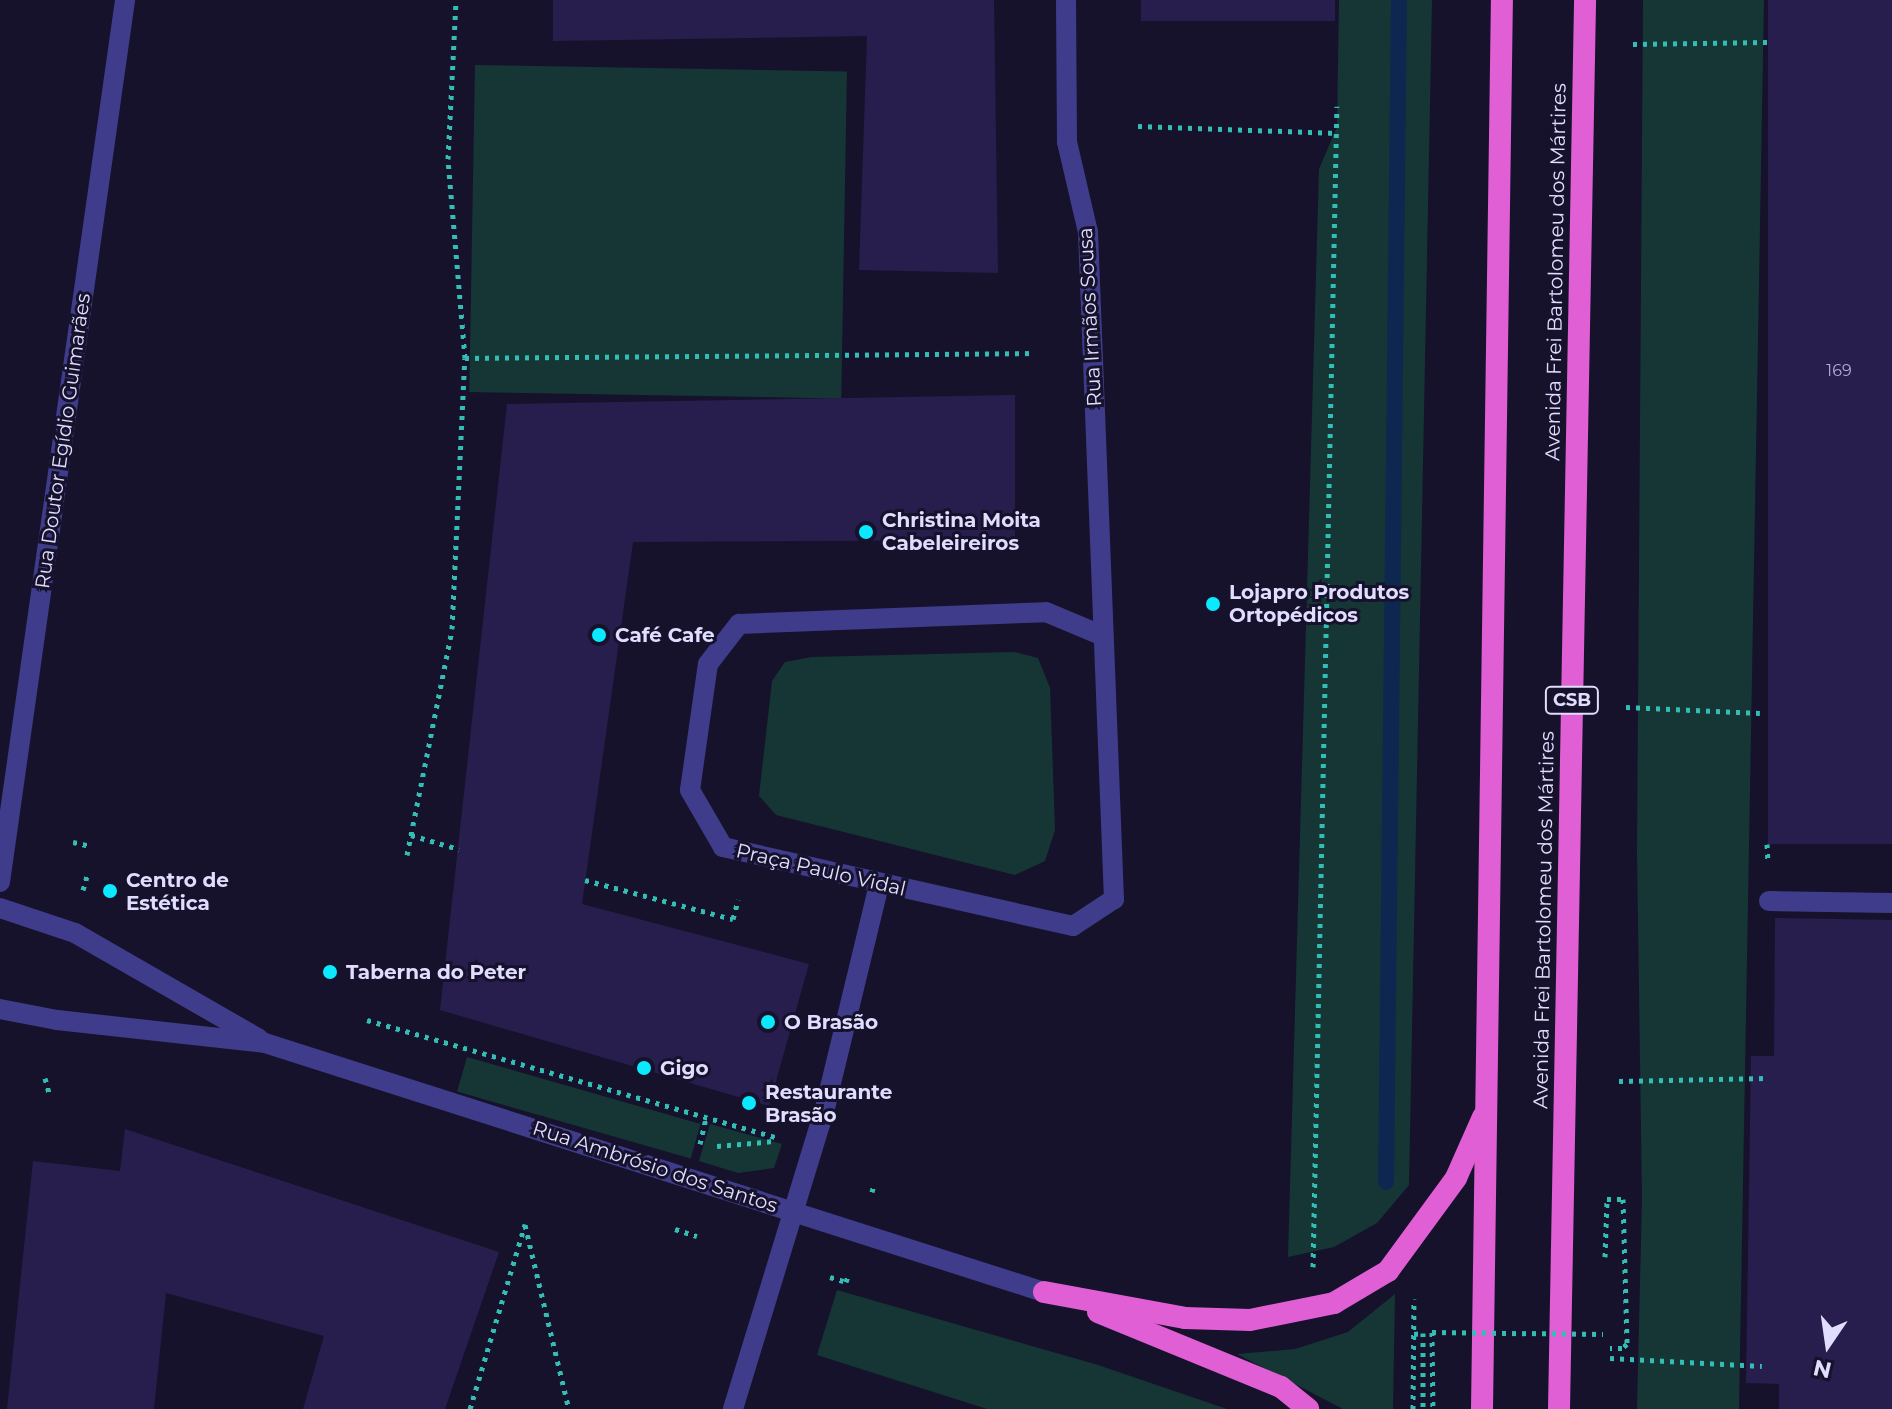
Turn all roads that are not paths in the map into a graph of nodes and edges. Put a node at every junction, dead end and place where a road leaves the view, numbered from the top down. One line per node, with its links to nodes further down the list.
1 (125, 0): 6 (street, Rua Doutor Egídio Guimarães)
2 (1066, 0): 5 (street, Rua Irmãos Sousa)
3 (1502, 0): 13 (highway)
4 (1585, 0): 16 (highway, Avenida Frei Bartolomeu dos Mártires / CSB)
5 (1103, 636): 7 (street, Praça Paulo Vidal); 7 (street, Praça Paulo Vidal)
6 (0, 882)
7 (879, 884): 14 (street)
8 (1769, 901): 9 (street)
9 (1892, 903)
10 (0, 908): 12 (street)
11 (0, 1009): 12 (street)
12 (265, 1043): 14 (street, Rua Ambrósio dos Santos)
13 (1487, 1107): 15 (highway); 19 (highway)
14 (794, 1211): 15 (street, Rua Ambrósio dos Santos); 17 (street)
15 (1044, 1292): 18 (highway)
16 (1562, 1406)
17 (733, 1409)
18 (1308, 1409)
19 (1482, 1409)

